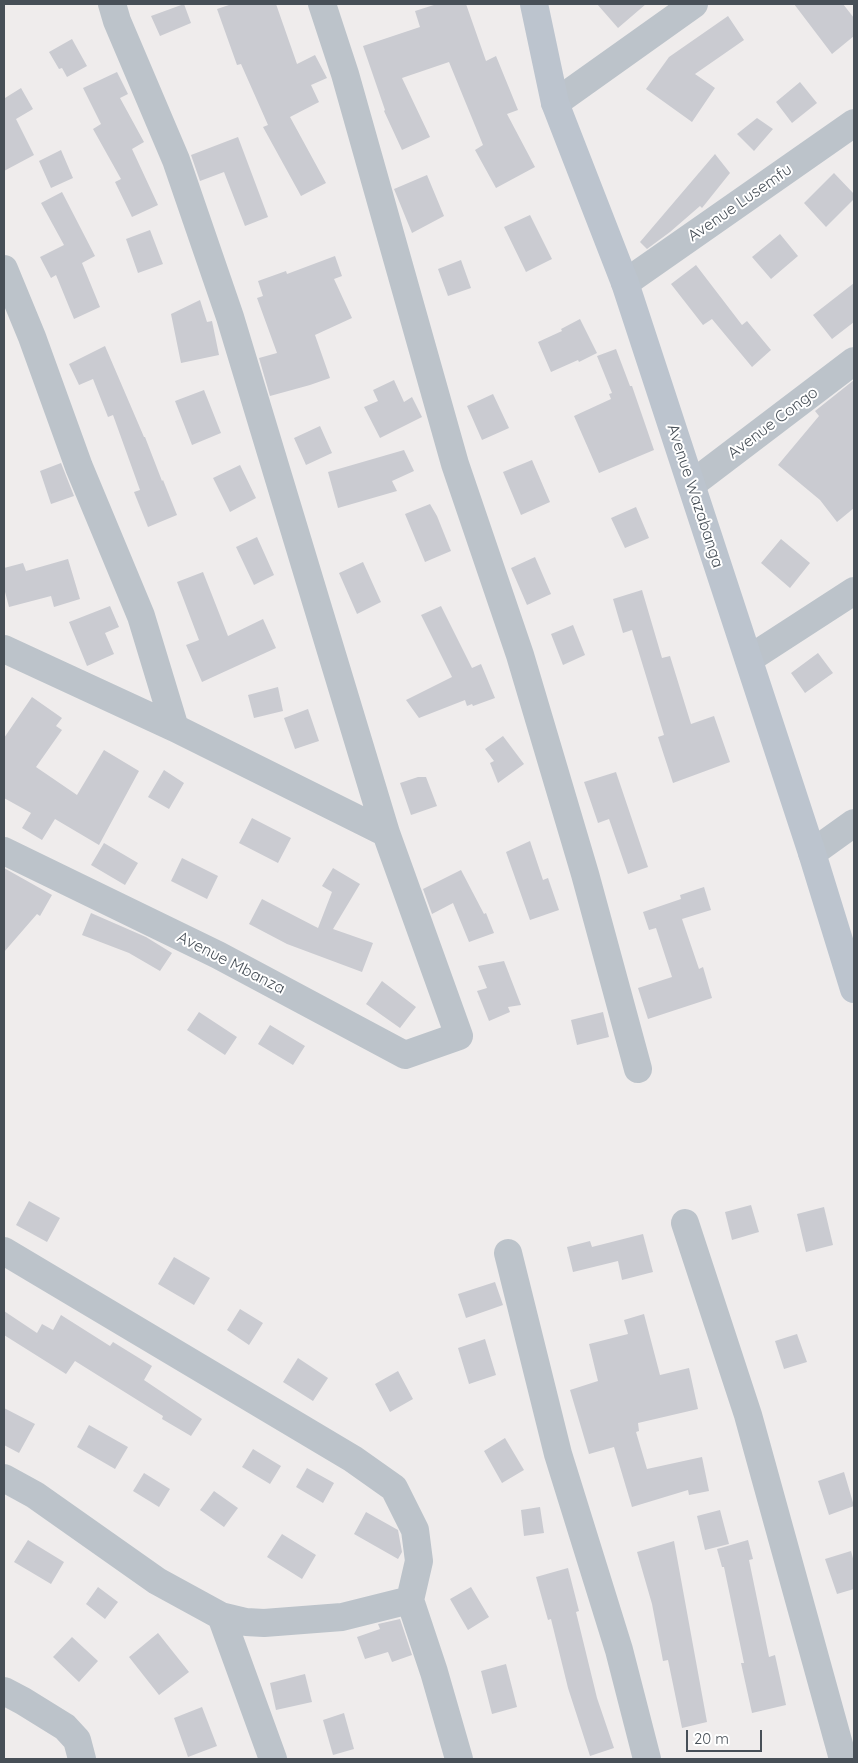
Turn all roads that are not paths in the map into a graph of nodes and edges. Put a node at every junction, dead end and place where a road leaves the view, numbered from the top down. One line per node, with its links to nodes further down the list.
1 (112, 4): 16 (street)
2 (322, 4): 20 (street)
3 (534, 4): 5 (main road, Avenue Wazabanga)
4 (694, 4): 5 (street)
5 (555, 103): 8 (main road, Avenue Wazabanga)
6 (854, 123): 8 (street, Avenue Lusemfu)
7 (4, 269): 14 (street)
8 (625, 283): 10 (main road, Avenue Wazabanga)
9 (854, 361): 10 (street, Avenue Congo)
10 (692, 484): 13 (main road, Avenue Wazabanga)
11 (854, 591): 13 (street)
12 (4, 649): 14 (street)
13 (749, 659): 18 (main road, Avenue Wazabanga)
14 (175, 728): 16 (street)
15 (854, 823): 18 (street)
16 (386, 832): 17 (street, Avenue Mbanza)
17 (4, 851)
18 (812, 853): 19 (main road, Avenue Wazabanga)
19 (854, 989)
20 (638, 1069)
21 (685, 1222): 32 (street)
22 (4, 1251): 25 (street)
23 (508, 1253): 31 (street)
24 (4, 1478): 26 (street)
25 (410, 1600): 26 (street); 30 (street)
26 (221, 1616): 29 (street)
27 (4, 1691): 28 (street)
28 (82, 1759)
29 (273, 1759)
30 (459, 1759)
31 (647, 1759)
32 (843, 1759)

